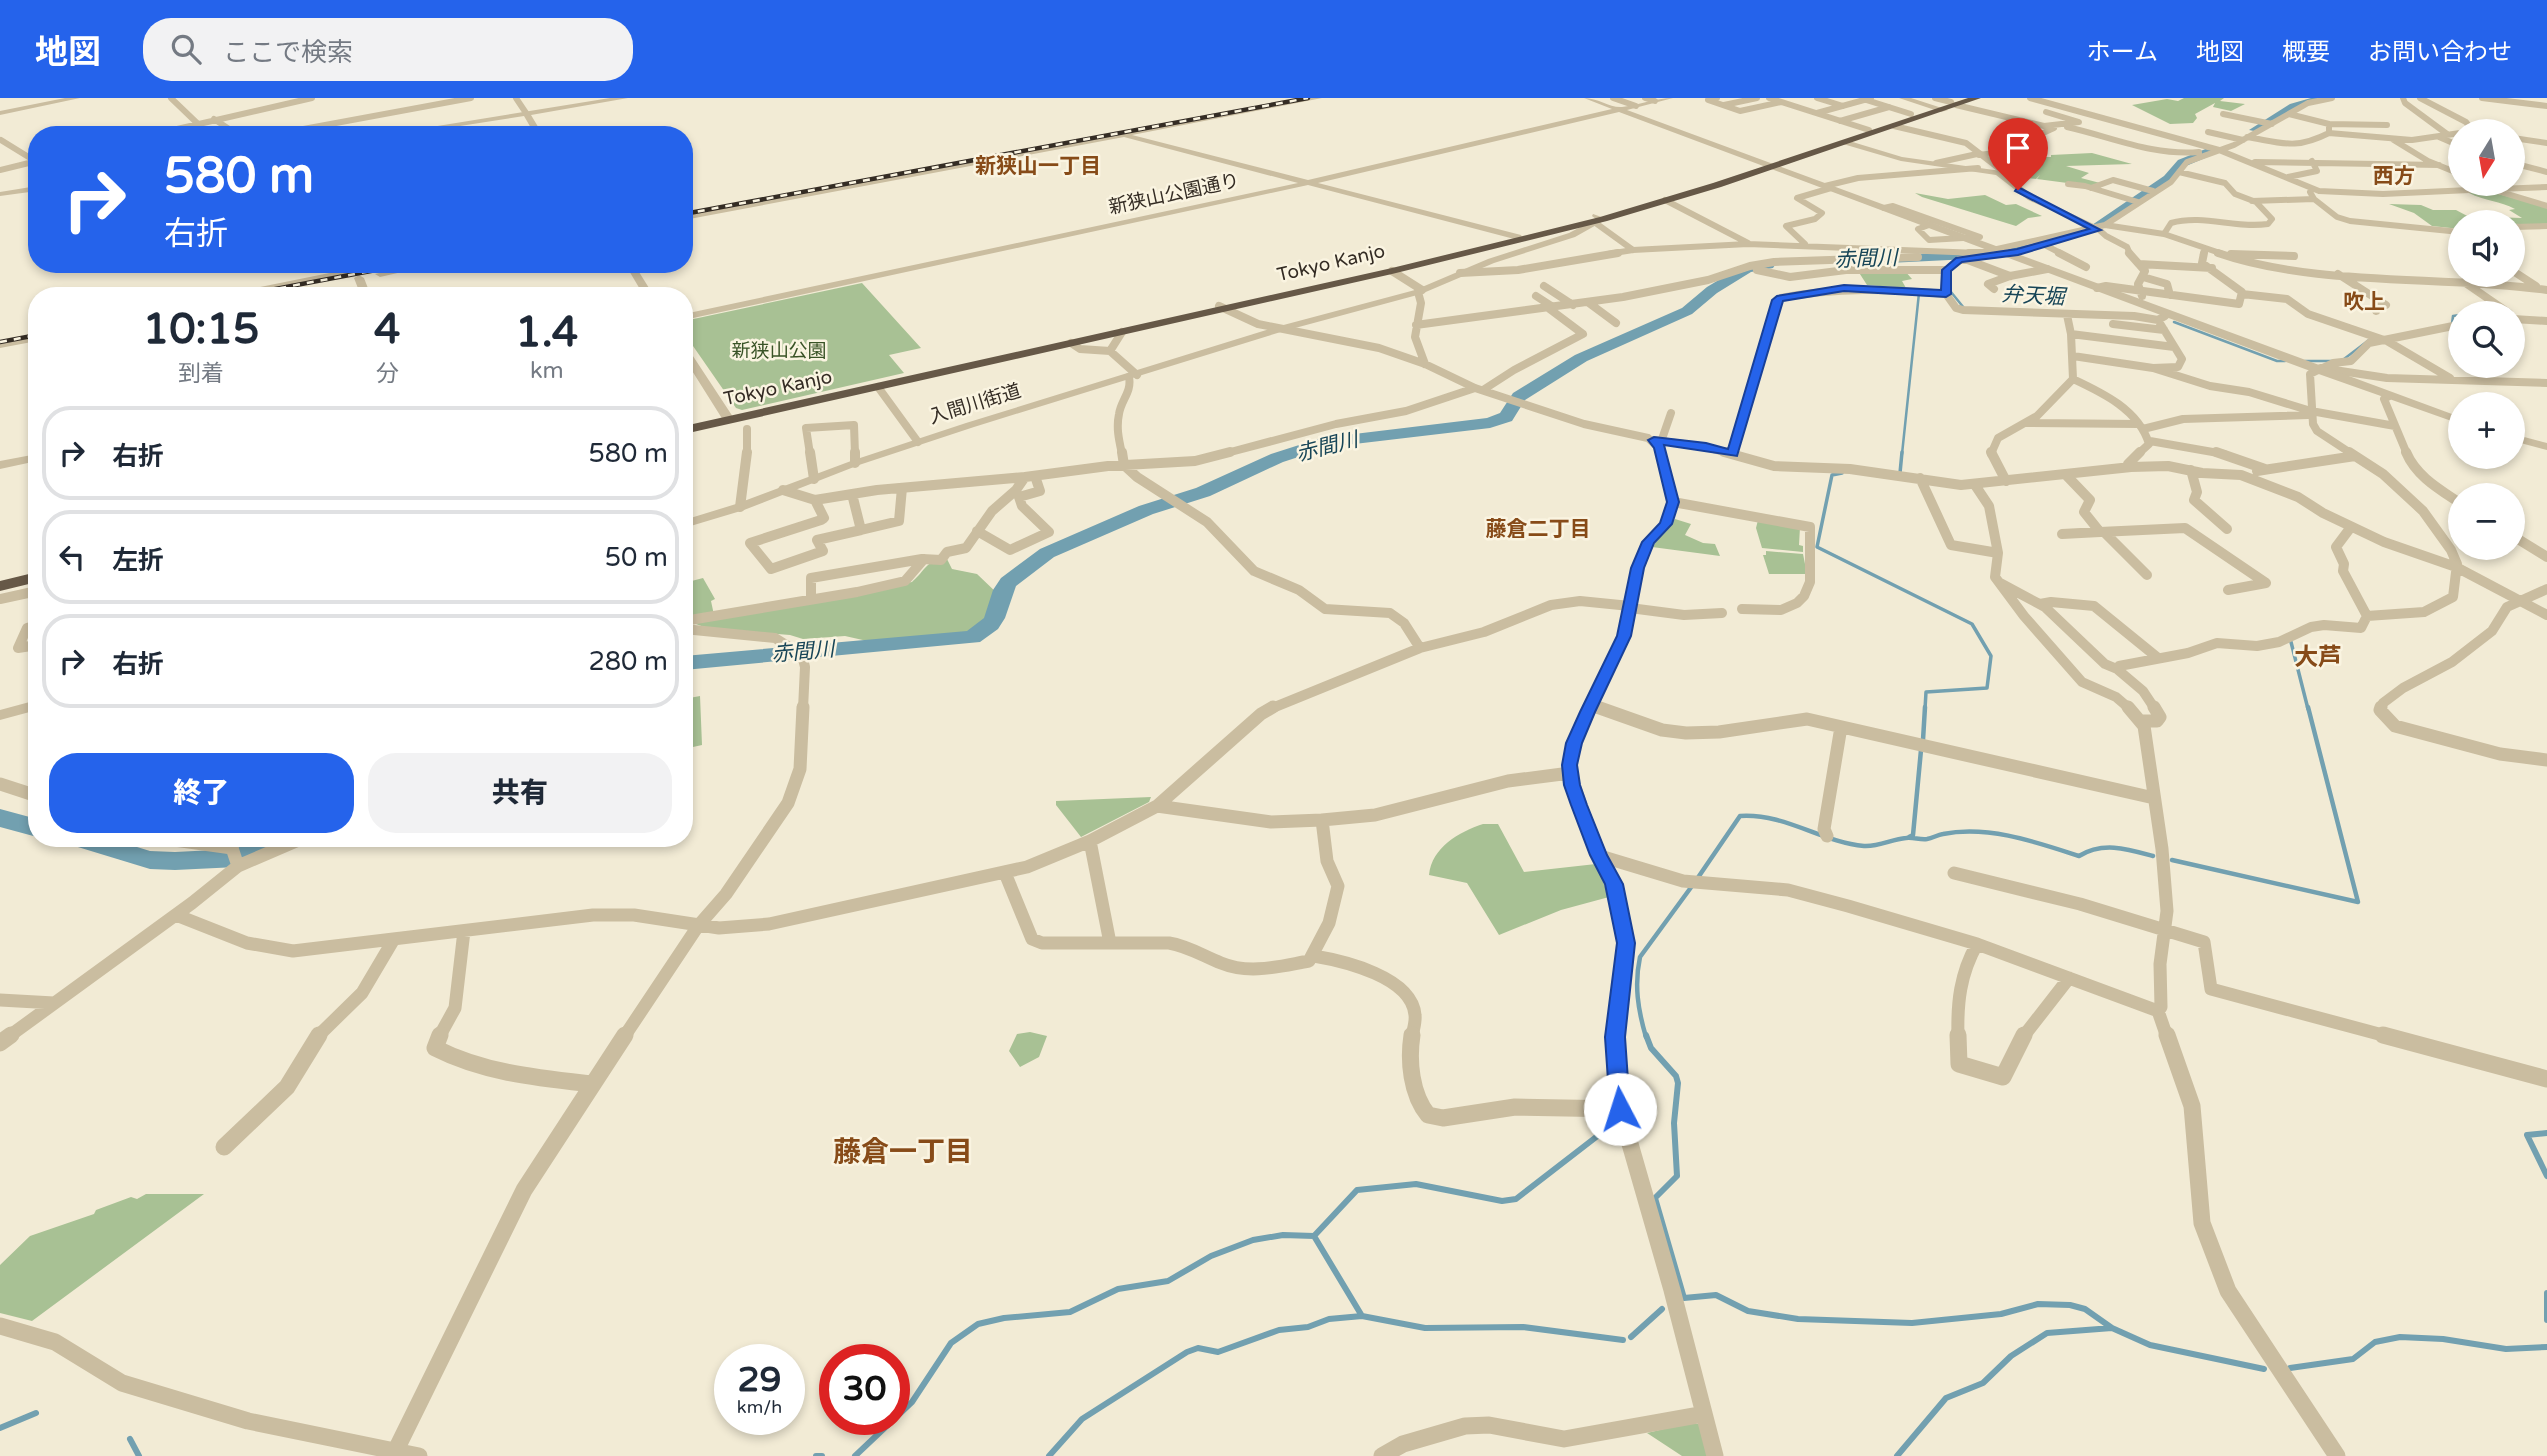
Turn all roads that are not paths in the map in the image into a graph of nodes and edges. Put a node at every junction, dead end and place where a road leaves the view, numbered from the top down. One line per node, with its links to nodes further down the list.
1 (76, 98): 38 (street)
2 (171, 98): 50 (street)
3 (312, 98): 45 (street)
4 (471, 98): 26 (street)
5 (516, 98): 39 (street)
6 (624, 98): 39 (street)
7 (1287, 98): 109 (street)
8 (1318, 98): 64 (street)
9 (1588, 98): 37 (street)
10 (1613, 98): 32 (street)
11 (1645, 98): 28 (street)
12 (1669, 98): 28 (street, 新狭山公園通り)
13 (1717, 98): 33 (street)
14 (1757, 98): 33 (street)
15 (1769, 98): 29 (street)
16 (1817, 98): 34 (street)
17 (1903, 98): 31 (street)
18 (1965, 98): 31 (highway, Tokyo Kanjo)
19 (1977, 98): 31 (highway, Tokyo Kanjo)
20 (2030, 98): 48 (street)
21 (2296, 98): 30 (street)
22 (2332, 98): 30 (street)
23 (2403, 98): 66 (street)
24 (2420, 98): 46 (street)
25 (2482, 98): 35 (street)
26 (459, 99): 56 (street)
27 (1865, 99): 34 (street); 36 (street)
28 (1655, 101): 32 (street, 新狭山公園通り)
29 (1782, 102): 33 (street); 40 (street)
30 (2307, 102): 44 (street)
31 (1945, 105): 59 (highway, Tokyo Kanjo); 60 (street); 61 (highway, Tokyo Kanjo)
32 (1636, 106): 37 (street, 新狭山公園通り)
33 (1724, 106)
34 (1843, 106): 40 (street)
35 (2547, 106)
36 (1889, 107): 42 (street); 47 (street)
37 (1620, 110): 82 (street); 92 (street, 新狭山公園通り)
38 (0, 113)
39 (526, 113): 57 (street); 58 (street)
40 (1817, 113): 47 (street)
41 (2046, 113): 49 (street)
42 (1911, 114)
43 (2223, 114): 51 (street)
44 (2289, 114): 51 (street); 52 (street)
45 (214, 119): 50 (street); 55 (street)
46 (2460, 119)
47 (1840, 121): 61 (street)
48 (2117, 121): 49 (street); 75 (street)
49 (2079, 122): 60 (street)
50 (197, 123): 54 (street)
51 (2269, 124): 67 (street)
52 (2329, 124): 53 (street); 63 (street)
53 (2387, 125)
54 (186, 126)
55 (224, 126)
56 (318, 126)
57 (443, 126)
58 (534, 126)
59 (1894, 126): 72 (highway, Tokyo Kanjo); 76 (street)
60 (2056, 126): 75 (street); 76 (street)
61 (1869, 130): 82 (highway, Tokyo Kanjo)
62 (2208, 132): 67 (street)
63 (2329, 133): 68 (street); 74 (street)
64 (1121, 134): 92 (street); 111 (street)
65 (2448, 135): 66 (street)
66 (2443, 136): 68 (street); 69 (street)
67 (2242, 139): 74 (street); 75 (street)
68 (2392, 139): 83 (street)
69 (2448, 139)
70 (2525, 140): 73 (street)
71 (2, 142): 77 (street)
72 (1846, 142): 80 (street); 82 (highway, Tokyo Kanjo)
73 (2547, 143)
74 (2295, 145): 81 (street)
75 (2215, 150): 78 (street); 88 (street)
76 (1977, 154): 80 (street); 90 (street)
77 (28, 158)
78 (2252, 162): 81 (street); 91 (street)
79 (28, 163): 87 (street)
80 (1936, 163): 85 (street)
81 (2313, 163): 83 (street); 91 (street)
82 (1770, 165): 94 (street); 105 (highway, Tokyo Kanjo); 112 (highway, Tokyo Kanjo)
83 (2439, 165): 86 (street)
84 (2525, 166): 89 (street)
85 (1978, 168): 90 (street); 94 (street)
86 (2448, 169)
87 (0, 170)
88 (2179, 172): 100 (street); 106 (street)
89 (2547, 172)
90 (2003, 175): 116 (street)
91 (2288, 177): 99 (street)
92 (1307, 183): 120 (street); 177 (street, 新狭山公園通り)
93 (2068, 184): 96 (street)
94 (1828, 187): 110 (street); 124 (street)
95 (2547, 187): 97 (street)
96 (2091, 188): 100 (street); 107 (street)
97 (2525, 188)
98 (28, 189): 102 (street)
99 (2312, 189): 101 (street); 104 (street)
100 (2151, 190): 107 (street)
101 (2448, 191)
102 (0, 194)
103 (2514, 196): 108 (street)
104 (2314, 199): 106 (street); 117 (street)
105 (1665, 200): 112 (highway, Tokyo Kanjo); 123 (street)
106 (2252, 201): 119 (street)
107 (2135, 202): 116 (street)
108 (2547, 206)
109 (693, 208)
110 (1884, 208): 113 (street); 113 (street)
111 (693, 215)
112 (1599, 220): 118 (highway, Tokyo Kanjo); 120 (highway, Tokyo Kanjo); 121 (street, 入間川街道); 126 (street)
113 (1929, 225): 128 (street)
114 (2525, 226): 115 (street)
115 (2547, 226)
116 (2099, 228): 119 (street); 122 (street); 136 (street)
117 (2448, 230)
118 (1555, 232): 121 (street); 142 (highway, Tokyo Kanjo)
119 (2164, 234): 125 (street)
120 (1518, 237): 173 (highway, Tokyo Kanjo)
121 (1567, 237): 146 (street, 入間川街道)
122 (2044, 242): 128 (street); 129 (street); 137 (street)
123 (1748, 244): 124 (street); 126 (street)
124 (1805, 244): 127 (street)
125 (2206, 249): 130 (street); 138 (street)
126 (1633, 250): 143 (street)
127 (1924, 250): 128 (street); 131 (street)
128 (1996, 250): 129 (street)
129 (2007, 254): 133 (street); 139 (street)
130 (2217, 254): 132 (street); 134 (street)
131 (1938, 257): 135 (street); 170 (street)
132 (2294, 257)
133 (1965, 258): 135 (street); 148 (street)
134 (2236, 260): 138 (street); 147 (street)
135 (1954, 262): 141 (street)
136 (2139, 264): 138 (street); 149 (street)
137 (2086, 267)
138 (2212, 268): 166 (street)
139 (2047, 269): 148 (street); 160 (street)
140 (1757, 270): 141 (street)
141 (1947, 270): 165 (street)
142 (1392, 271): 163 (street); 173 (highway, Tokyo Kanjo)
143 (1496, 272): 146 (street); 153 (street)
144 (342, 273): 155 (street)
145 (385, 273): 150 (street)
146 (1460, 273): 163 (street, 入間川街道)
147 (2337, 274): 152 (street); 175 (street)
148 (2010, 276): 161 (street)
149 (2143, 277): 164 (street); 167 (street)
150 (359, 278): 156 (street); 157 (street)
151 (2525, 278): 162 (street)
152 (2448, 280)
153 (1504, 281)
154 (1544, 286): 172 (street)
155 (268, 287)
156 (312, 287)
157 (362, 287)
158 (2470, 287): 169 (street)
159 (2523, 287): 162 (street)
160 (2097, 288): 164 (street); 171 (street)
161 (1994, 289)
162 (2543, 289)
163 (1420, 291): 185 (street); 187 (street, 入間川街道)
164 (2139, 291): 167 (street); 171 (street)
165 (1946, 292): 178 (street); 228 (street)
166 (2242, 294): 167 (street); 193 (street)
167 (2170, 295)
168 (1536, 296): 174 (street)
169 (2490, 301)
170 (1589, 303): 172 (street); 183 (street)
171 (2139, 303): 176 (street)
172 (1573, 305): 174 (street)
173 (1221, 307): 187 (street); 190 (highway, Tokyo Kanjo); 217 (highway, Tokyo Kanjo)
174 (1550, 307): 185 (street); 212 (street)
175 (2376, 311)
176 (2169, 314): 181 (street); 204 (street)
177 (693, 315)
178 (2067, 315): 179 (street); 191 (street)
179 (2109, 315): 181 (street); 184 (street)
180 (2525, 318): 182 (street)
181 (2158, 320): 188 (street)
182 (2547, 321)
183 (1616, 323)
184 (2113, 324): 188 (street); 195 (street)
185 (1416, 325): 202 (street)
186 (2448, 327): 193 (street)
187 (1280, 328): 202 (street); 205 (street, 入間川街道)
188 (2164, 330): 198 (street)
189 (28, 331): 192 (street)
190 (1122, 332): 196 (highway, Tokyo Kanjo); 199 (street)
191 (2071, 334): 195 (street); 200 (street)
192 (0, 336)
193 (2383, 339): 204 (street); 206 (street)
194 (28, 340): 197 (street)
195 (2119, 340): 198 (street)
196 (1071, 343): 199 (street); 211 (highway, Tokyo Kanjo)
197 (0, 345)
198 (2174, 347): 203 (street)
199 (1110, 351): 205 (street)
200 (2073, 356): 203 (street); 209 (street)
201 (693, 364): 217 (street)
202 (1425, 364): 212 (street)
203 (2153, 368): 215 (street)
204 (2319, 369): 207 (street); 213 (street); 215 (street)
205 (1133, 376): 225 (street, 入間川街道); 233 (street)
206 (2448, 377)
207 (2448, 378)
208 (2450, 378): 210 (street)
209 (2073, 379): 218 (street); 220 (street)
210 (2547, 383)
211 (878, 387): 217 (highway, Tokyo Kanjo); 225 (street)
212 (1479, 389): 223 (street); 233 (street)
213 (2389, 396): 216 (street); 221 (street)
214 (1671, 413): 223 (street)
215 (2312, 413): 220 (street); 221 (street); 229 (street)
216 (2448, 417)
217 (729, 418): 219 (highway, Tokyo Kanjo)
218 (2027, 423): 220 (street); 242 (street)
219 (693, 426)
220 (2141, 426): 226 (street)
221 (2395, 426): 247 (street)
222 (747, 429): 250 (street)
223 (1658, 440): 228 (street); 249 (street)
224 (2525, 441): 227 (street)
225 (918, 442): 231 (street, 入間川街道)
226 (2150, 442): 234 (street); 235 (street)
227 (2547, 447)
228 (1733, 454): 240 (street)
229 (2355, 456): 235 (street); 262 (street)
230 (28, 459): 232 (street)
231 (855, 463): 241 (street, 入間川街道); 241 (street)
232 (0, 465)
233 (1124, 465): 239 (street); 285 (street)
234 (2131, 467): 236 (street); 237 (street)
235 (2265, 469): 238 (street)
236 (2191, 470): 238 (street); 253 (street)
237 (2066, 475): 242 (street); 256 (street)
238 (2241, 475): 252 (street)
239 (1030, 477): 244 (street); 255 (street); 255 (street)
240 (1920, 478): 243 (street); 259 (street)
241 (814, 479): 245 (street, 入間川街道)
242 (2006, 481): 243 (street)
243 (1975, 485): 259 (street)
244 (902, 488): 246 (street); 254 (street)
245 (783, 490): 248 (street); 250 (street, 入間川街道)
246 (852, 494): 248 (street); 254 (street)
247 (2448, 495)
248 (815, 500): 254 (street)
249 (1673, 502): 276 (street); 277 (street)
250 (740, 507): 251 (street, 入間川街道)
251 (693, 521)
252 (2351, 527): 262 (street); 280 (street)
253 (2227, 529)
254 (860, 530)
255 (977, 531): 261 (street)
256 (2103, 533): 257 (street); 264 (street); 270 (street)
257 (2062, 534)
258 (2525, 543): 260 (street)
259 (1998, 553): 267 (street)
260 (2547, 557)
261 (924, 559): 273 (street); 273 (street)
262 (2456, 567): 274 (street); 280 (street)
263 (28, 573): 265 (highway)
264 (2147, 575)
265 (0, 579)
266 (28, 579): 268 (highway)
267 (1998, 583): 275 (street); 291 (street)
268 (0, 586)
269 (2547, 589): 274 (street)
270 (2228, 590)
271 (28, 593): 272 (street)
272 (0, 599)
273 (811, 599): 281 (street)
274 (2520, 600): 279 (street); 293 (street)
275 (2040, 604): 286 (street); 287 (street)
276 (1630, 607): 278 (street); 285 (street); 288 (street)
277 (1742, 610)
278 (1722, 613)
279 (2547, 615)
280 (2367, 616): 286 (street)
281 (693, 619)
282 (28, 628): 284 (street)
283 (693, 630): 309 (street)
284 (28, 646)
285 (1420, 648): 298 (street)
286 (2158, 658): 287 (street)
287 (2117, 669): 291 (street)
288 (1590, 705): 292 (street); 294 (street)
289 (28, 707): 290 (street)
290 (0, 715)
291 (2142, 721): 297 (street)
292 (1841, 727): 297 (street); 300 (street)
293 (2547, 760)
294 (1570, 773): 299 (street); 304 (street)
295 (0, 784): 296 (street)
296 (28, 793)
297 (2154, 798): 310 (street)
298 (1157, 806): 299 (street); 301 (street)
299 (1322, 820): 315 (street)
300 (1827, 836)
301 (1090, 841): 306 (street); 313 (street)
302 (228, 847): 305 (street)
303 (276, 847): 305 (street)
304 (1598, 855): 314 (street); 323 (street)
305 (236, 860): 308 (street)
306 (1005, 873): 309 (street); 313 (street)
307 (1954, 873): 310 (street)
308 (176, 915): 312 (street); 318 (street)
309 (698, 926): 311 (street); 322 (street)
310 (2166, 928): 319 (street); 321 (street)
311 (464, 931): 312 (street); 322 (street)
312 (394, 939): 324 (street)
313 (1110, 943): 315 (street)
314 (1977, 944): 316 (street); 316 (street)
315 (1314, 956): 323 (street)
316 (2069, 978): 319 (street)
317 (0, 1000): 318 (street)
318 (54, 1003): 320 (street)
319 (2158, 1012): 331 (street)
320 (0, 1044)
321 (2547, 1079)
322 (592, 1084): 327 (street)
323 (1620, 1109): 326 (street)
324 (224, 1147)
325 (0, 1326): 327 (street)
326 (1704, 1414): 329 (street); 330 (street)
327 (395, 1454): 328 (street)
328 (419, 1456)
329 (1382, 1456)
330 (1715, 1456)
331 (2337, 1456)

